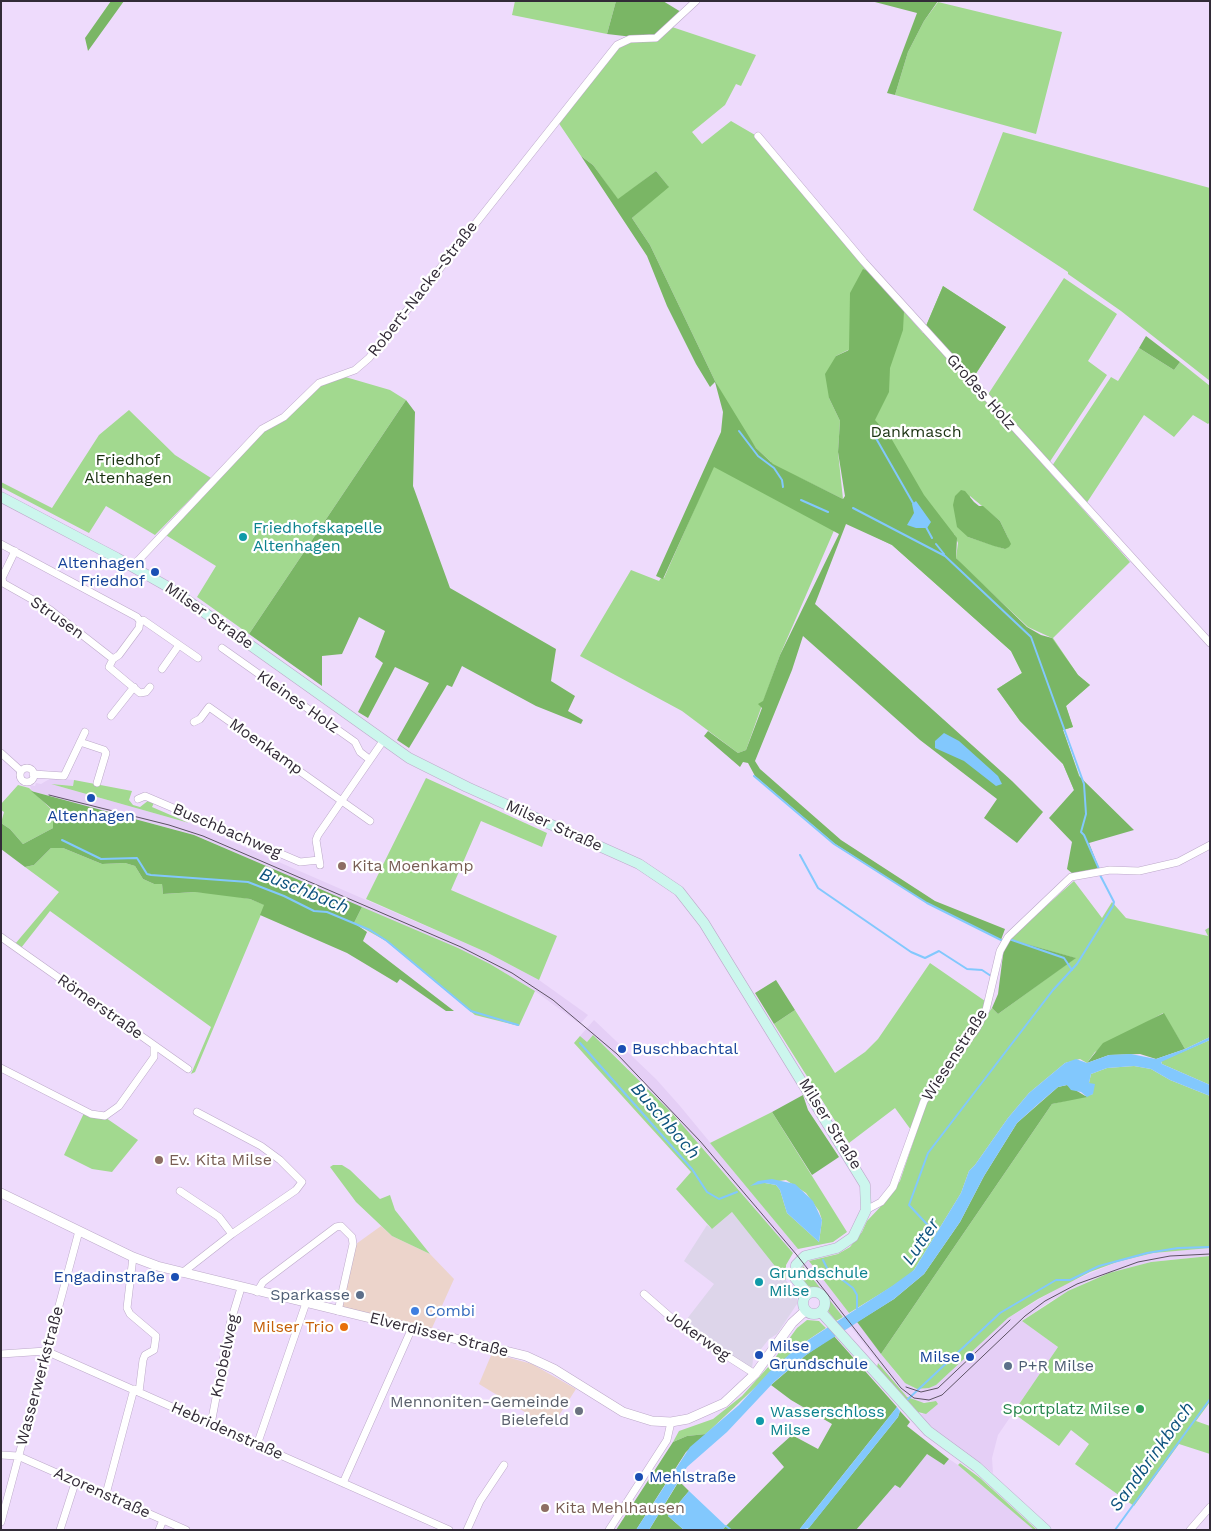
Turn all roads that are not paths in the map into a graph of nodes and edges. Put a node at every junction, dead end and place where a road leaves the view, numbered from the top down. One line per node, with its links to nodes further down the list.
1 (696, 1): 6 (street, Robert-Nacke-Straße)
2 (758, 136): 8 (street, Großes Holz)
3 (1, 497): 6 (main road, Milser Straße)
4 (1, 544): 5 (street)
5 (15, 551): 7 (street); 11 (street, Strusen)
6 (133, 566): 19 (main road, Milser Straße)
7 (140, 621): 9 (street); 11 (street)
8 (1210, 643)
9 (179, 645): 12 (street); 13 (street)
10 (222, 648): 22 (street, Kleines Holz)
11 (113, 658): 14 (street)
12 (198, 658)
13 (162, 669)
14 (134, 687): 15 (street); 16 (street)
15 (150, 687)
16 (111, 716)
17 (194, 722): 25 (street, Moenkamp)
18 (85, 732): 20 (street)
19 (383, 741): 22 (street); 35 (main road, Milser Straße)
20 (80, 742): 21 (street); 23 (street)
21 (1, 753)
22 (369, 759): 25 (street)
23 (97, 783)
24 (138, 799): 25 (street, Buschbachweg)
25 (341, 801): 26 (street, Moenkamp)
26 (370, 821)
27 (1210, 845): 35 (street, Wiesenstraße)
28 (1, 937): 29 (street, Römerstraße)
29 (154, 1048): 30 (street, Römerstraße); 31 (street)
30 (1, 1068)
31 (188, 1069)
32 (197, 1112): 37 (street)
33 (180, 1190): 37 (street)
34 (1, 1194): 36 (street, Elverdisser Straße)
35 (866, 1210): 43 (main road, Milser Straße)
36 (79, 1231): 38 (street, Elverdisser Straße); 49 (street, Wasserwerkstraße)
37 (232, 1234): 39 (street)
38 (133, 1257): 39 (street, Elverdisser Straße); 52 (street)
39 (182, 1273): 40 (street, Elverdisser Straße)
40 (241, 1288): 41 (street, Elverdisser Straße); 54 (street, Knobelweg)
41 (257, 1292): 44 (street, Elverdisser Straße); 45 (street)
42 (644, 1294): 51 (street, Jokerweg)
43 (808, 1294): 46 (main road); 47 (main road)
44 (306, 1304): 45 (street, Elverdisser Straße); 55 (street)
45 (338, 1311): 48 (street, Elverdisser Straße)
46 (805, 1311): 47 (main road); 51 (street, Elverdisser Straße)
47 (823, 1315): 71 (main road)
48 (412, 1328): 53 (street, Elverdisser Straße); 60 (street)
49 (46, 1351): 50 (street, Hebridenstraße); 52 (street, Hebridenstraße); 57 (street, Wasserwerkstraße)
50 (1, 1354)
51 (755, 1374): 53 (street, Elverdisser Straße)
52 (136, 1390): 54 (street, Hebridenstraße); 61 (street)
53 (671, 1422): 70 (street)
54 (210, 1424): 55 (street, Hebridenstraße)
55 (257, 1445): 60 (street, Hebridenstraße)
56 (1, 1455): 57 (street, Azorenstraße)
57 (18, 1456): 59 (street, Azorenstraße); 64 (street, Wasserwerkstraße)
58 (504, 1465): 69 (street)
59 (76, 1480): 61 (street, Azorenstraße); 65 (street)
60 (342, 1483): 68 (street, Hebridenstraße)
61 (106, 1494): 63 (street, Azorenstraße)
62 (1210, 1507): 72 (street)
63 (163, 1520): 66 (street); 67 (street, Azorenstraße)
64 (1, 1522)
65 (60, 1530)
66 (159, 1530)
67 (186, 1530)
68 (448, 1530)
69 (467, 1530)
70 (609, 1530)
71 (1046, 1530)
72 (1190, 1530)

